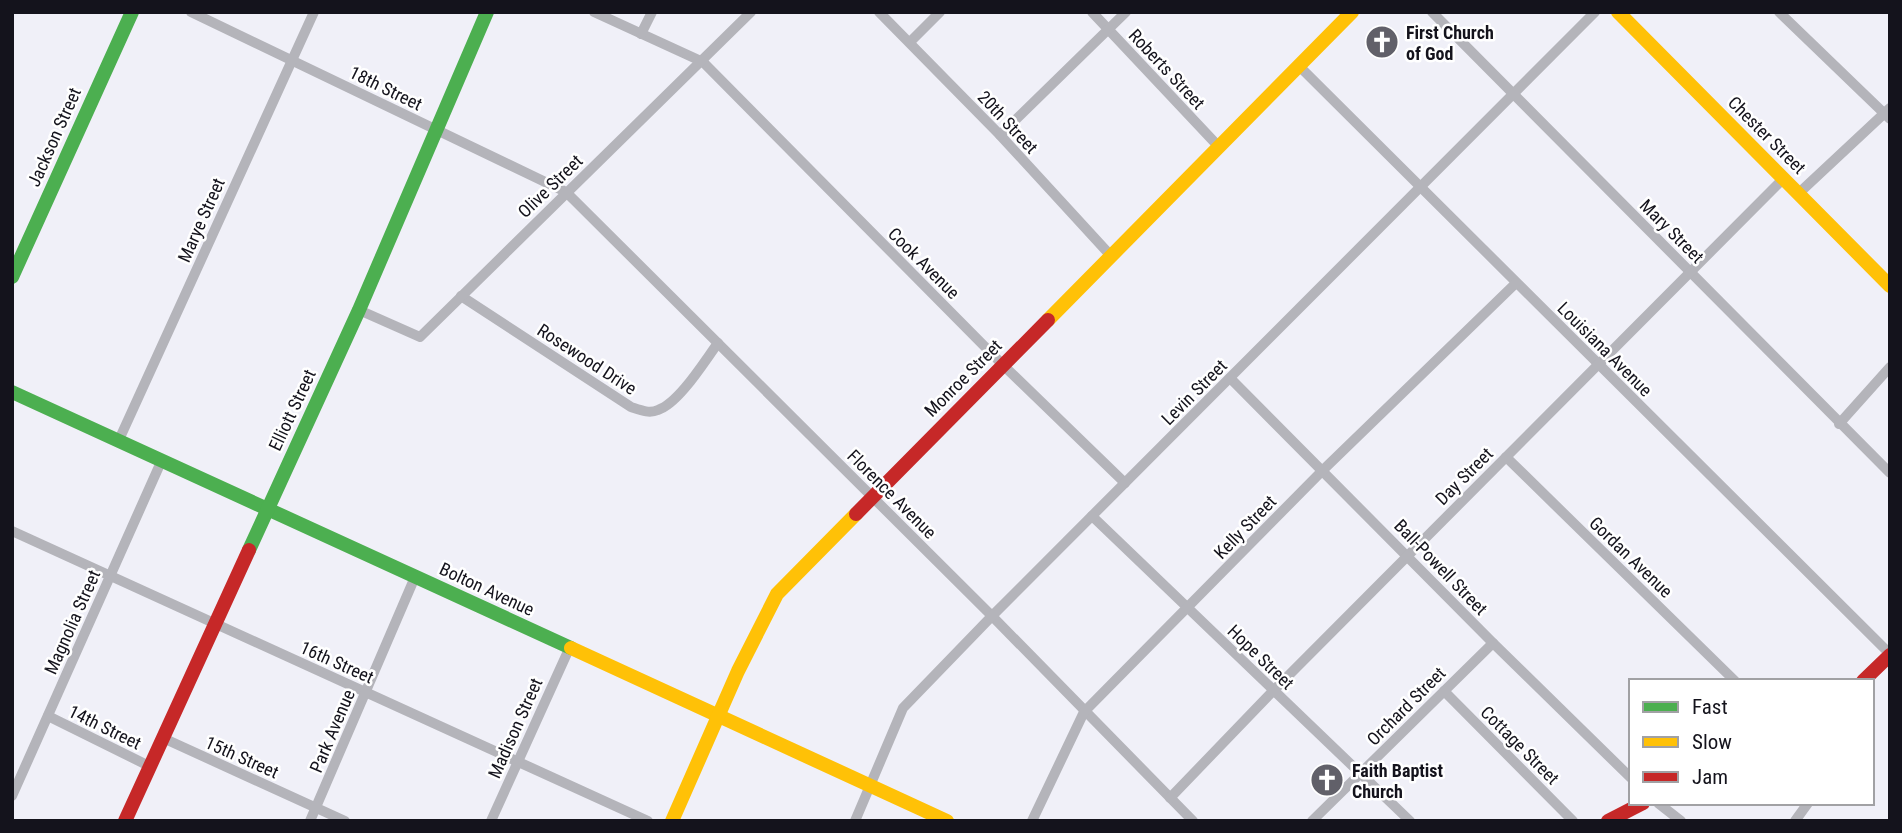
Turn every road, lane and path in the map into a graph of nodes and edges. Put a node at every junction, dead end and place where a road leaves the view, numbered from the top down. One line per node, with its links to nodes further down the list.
1 (132, 12): 34 (main road, Jackson Street)
2 (191, 12): 20 (street, 18th Street)
3 (314, 12): 20 (street, Marye Street)
4 (487, 12): 25 (main road, Elliott Street)
5 (594, 12): 18 (street)
6 (652, 12): 18 (street)
7 (751, 12): 21 (street, Olive Street)
8 (879, 12): 19 (street, 20th Street)
9 (940, 12): 19 (street)
10 (1092, 12): 17 (street, Roberts Street)
11 (1126, 12): 17 (street)
12 (1352, 12): 22 (main road, Monroe Street)
13 (1432, 12): 23 (street, Mary Street)
14 (1595, 12): 23 (street, Levin Street)
15 (1618, 12): 28 (main road, Chester Street)
16 (1779, 12): 24 (street)
17 (1108, 30): 26 (street); 27 (street, Roberts Street)
18 (641, 34): 21 (street)
19 (909, 42): 26 (street, 20th Street)
20 (291, 60): 25 (street, 18th Street); 46 (street, Marye Street)
21 (703, 62): 30 (street, Olive Street); 41 (street, Cook Avenue)
22 (1299, 66): 27 (main road, Monroe Street); 29 (street, Louisiana Avenue)
23 (1513, 94): 29 (street, Levin Street); 33 (street, Mary Street)
24 (1888, 113): 31 (street)
25 (435, 129): 30 (street, 18th Street); 38 (main road, Elliott Street)
26 (1000, 135): 32 (street, 20th Street)
27 (1219, 147): 32 (main road, Monroe Street)
28 (1783, 179): 31 (main road, Chester Street); 33 (street, Day Street)
29 (1420, 187): 35 (street, Louisiana Avenue); 43 (street, Levin Street)
30 (566, 192): 37 (street, Olive Street); 39 (street, Florence Avenue)
31 (1799, 193): 36 (main road, Chester Street)
32 (1111, 256): 41 (main road, Monroe Street)
33 (1691, 271): 40 (street, Day Street); 45 (street, Mary Street)
34 (12, 277)
35 (1516, 283): 40 (street, Louisiana Avenue); 49 (street, Kelly Street)
36 (1890, 286)
37 (461, 296): 38 (street, Olive Street); 39 (street, Rosewood Drive)
38 (359, 310): 53 (main road, Elliott Street)
39 (718, 343): 52 (street, Florence Avenue)
40 (1598, 364): 47 (street, Day Street); 64 (street, Louisiana Avenue)
41 (1003, 365): 51 (street, Cook Avenue); 52 (main road, Monroe Street)
42 (1890, 367): 45 (street)
43 (1230, 377): 49 (street, Ball-Powell Street); 51 (street, Levin Street)
44 (12, 392): 46 (main road, Bolton Avenue)
45 (1839, 424): 50 (street, Mary Street)
46 (118, 442): 48 (main road, Bolton Avenue)
47 (1506, 457): 56 (street, Day Street); 65 (street, Gordan Avenue)
48 (161, 462): 53 (main road, Bolton Avenue); 57 (street, Magnolia Street)
49 (1323, 470): 56 (street, Ball-Powell Street); 59 (street, Kelly Street)
50 (1890, 473)
51 (1125, 483): 54 (street, Levin Street)
52 (872, 497): 60 (street, Florence Avenue); 71 (main road, Monroe Street)
53 (267, 510): 58 (main road, Bolton Avenue); 61 (main road, Elliott Street)
54 (1092, 516): 59 (street, Hope Street); 60 (street, Levin Street)
55 (12, 531): 57 (street, 16th Street)
56 (1408, 555): 62 (street, Ball-Powell Street); 67 (street, Day Street)
57 (110, 576): 61 (street, 16th Street); 72 (street, Magnolia Street)
58 (415, 577): 63 (main road, Bolton Avenue); 69 (street, Park Avenue)
59 (1188, 608): 67 (street, Hope Street); 70 (street, Kelly Street)
60 (992, 616): 70 (street, Florence Avenue); 78 (street, Levin Street)
61 (215, 624): 69 (street, 16th Street); 73 (main road, Elliott Street)
62 (1493, 643): 68 (street, Orchard Street); 77 (street, Ball-Powell Street)
63 (569, 649): 71 (main road, Bolton Avenue); 74 (street, Madison Street)
64 (1890, 655): 66 (main road)
65 (1733, 679)
66 (1865, 679)
67 (1273, 691): 76 (street, Hope Street); 80 (street, Day Street)
68 (1444, 691): 76 (street, Orchard Street); 97 (street, Cottage Street)
69 (365, 692): 74 (street, 16th Street); 84 (street, Park Avenue)
70 (1084, 712): 80 (street, Florence Avenue); 93 (street, Kelly Street)
71 (718, 715): 78 (main road, Bolton Avenue); 90 (main road, Monroe Street)
72 (48, 716): 75 (street, 14th Street); 79 (street, Magnolia Street)
73 (163, 738): 75 (main road, Elliott Street); 84 (street, 15th Street)
74 (517, 761): 88 (street, Madison Street); 89 (street, 16th Street)
75 (149, 766): 85 (main road, Elliott Street)
76 (1360, 774): 95 (street, Orchard Street); 96 (street, Hope Street)
77 (1629, 776)
78 (870, 786): 91 (street, Levin Street); 92 (main road, Bolton Avenue)
79 (12, 796)
80 (1170, 798): 94 (street, Florence Avenue)
81 (1639, 805): 98 (main road)
82 (1661, 805): 99 (street)
83 (1807, 805): 100 (street)
84 (316, 808): 86 (street, Park Avenue); 87 (street, 15th Street)
85 (125, 821)
86 (310, 821)
87 (345, 821)
88 (491, 821)
89 (648, 821)
90 (672, 821)
91 (855, 821)
92 (947, 821)
93 (1032, 821)
94 (1193, 821)
95 (1312, 821)
96 (1410, 821)
97 (1573, 821)
98 (1608, 821)
99 (1681, 821)
100 (1795, 821)

